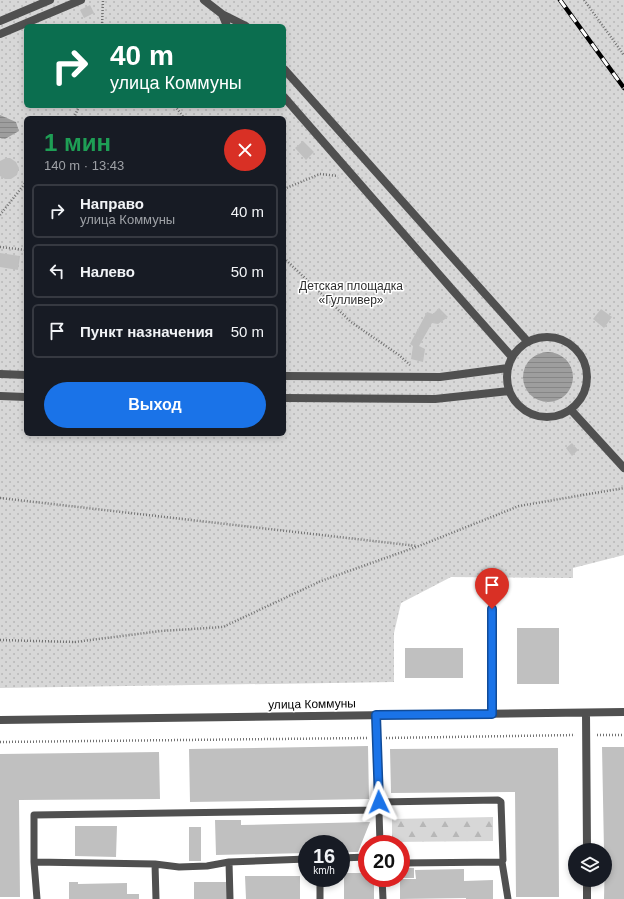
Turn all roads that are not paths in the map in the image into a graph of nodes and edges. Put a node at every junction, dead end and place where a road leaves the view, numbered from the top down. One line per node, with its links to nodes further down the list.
1 (50, 0): 5 (street)
2 (81, 0): 8 (street)
3 (204, 0): 4 (street)
4 (222, 14): 6 (street); 7 (street)
5 (0, 21)
6 (226, 24)
7 (242, 24)
8 (0, 34)
9 (286, 70): 11 (street)
10 (286, 99): 12 (street)
11 (528, 342): 12 (street); 21 (street)
12 (512, 357): 13 (street)
13 (508, 368): 16 (street); 17 (street)
14 (0, 374): 15 (street)
15 (24, 375)
16 (286, 376)
17 (509, 391): 20 (street); 21 (street)
18 (0, 396): 19 (street)
19 (24, 397)
20 (286, 398)
21 (571, 410): 22 (street)
22 (624, 468)
23 (492, 609): 26 (lane)
24 (624, 712): 25 (street, улица Коммуны)
25 (586, 713): 26 (street, улица Коммуны); 32 (street)
26 (492, 714): 27 (street, улица Коммуны)
27 (376, 715): 28 (street, улица Коммуны); 29 (lane)
28 (0, 720)
29 (379, 802): 30 (lane); 36 (lane)
30 (379, 810): 31 (lane); 34 (lane)
31 (380, 835)
32 (587, 843)
33 (298, 859): 35 (lane)
34 (34, 862): 38 (lane); 42 (lane)
35 (229, 862): 38 (lane); 44 (lane)
36 (502, 862): 37 (lane); 47 (lane)
37 (410, 863)
38 (155, 864): 43 (lane)
39 (320, 887): 45 (lane)
40 (382, 887): 46 (lane)
41 (587, 887): 48 (street)
42 (37, 899)
43 (156, 899)
44 (230, 899)
45 (320, 899)
46 (383, 899)
47 (508, 899)
48 (587, 899)

